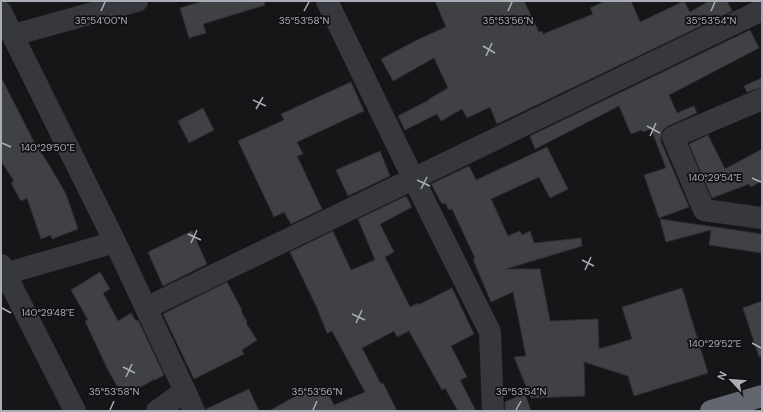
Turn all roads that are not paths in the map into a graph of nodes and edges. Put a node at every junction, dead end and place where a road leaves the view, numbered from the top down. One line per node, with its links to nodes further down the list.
1 (137, 1): 4 (street)
2 (327, 1): 6 (street)
3 (758, 9): 6 (street)
4 (6, 22): 8 (street)
5 (762, 99): 7 (street)
6 (413, 178): 10 (street); 16 (street)
7 (762, 218)
8 (115, 242): 9 (street); 10 (street)
9 (2, 272): 13 (street)
10 (146, 308): 11 (street)
11 (185, 391): 14 (street); 15 (street)
12 (762, 396): 17 (highway)
13 (75, 411)
14 (157, 411)
15 (194, 411)
16 (494, 411)
17 (711, 411)

